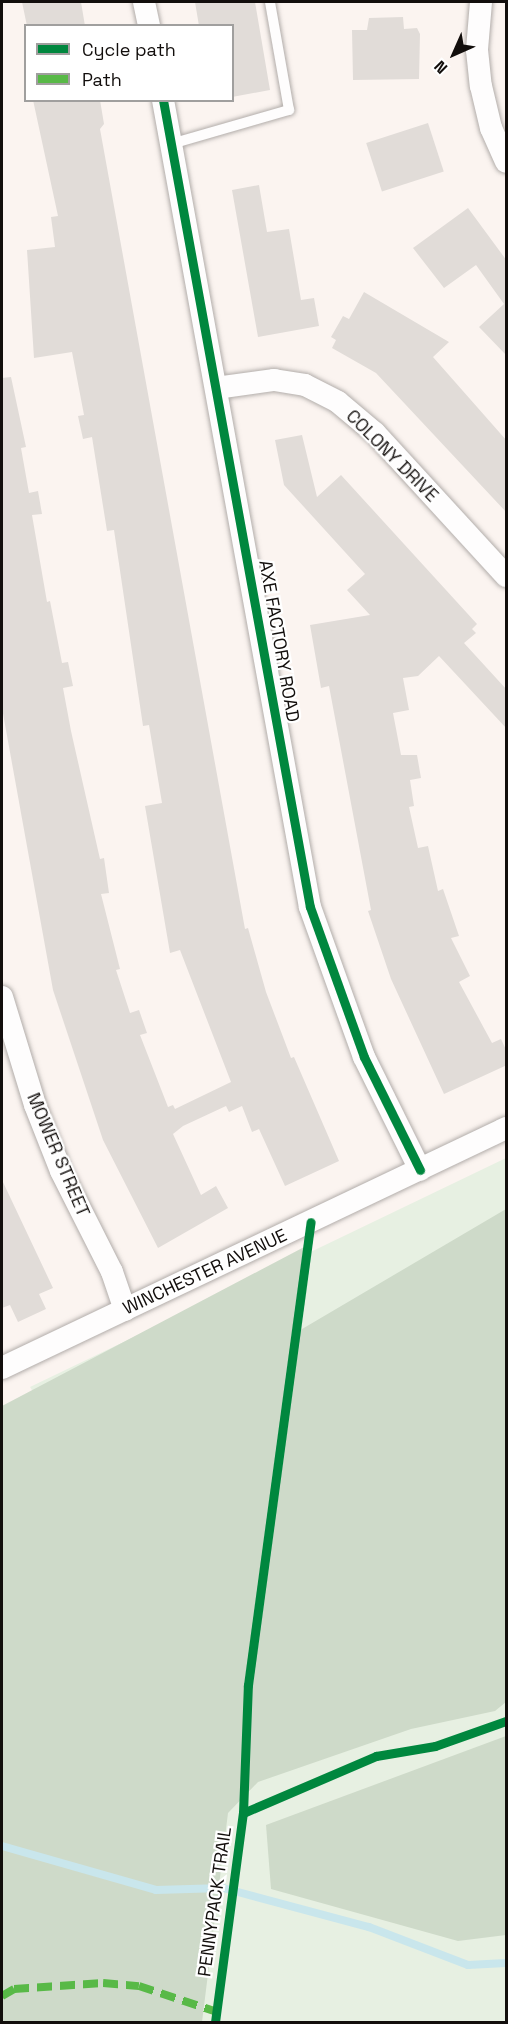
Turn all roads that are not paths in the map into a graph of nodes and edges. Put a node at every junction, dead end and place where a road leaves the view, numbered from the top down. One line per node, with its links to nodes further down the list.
1 (144, 2): 4 (street)
2 (270, 2): 6 (lane)
3 (480, 2): 7 (street)
4 (149, 24)
5 (163, 102): 6 (street, AXE FACTORY ROAD)
6 (171, 144): 8 (street, AXE FACTORY ROAD)
7 (507, 162)
8 (216, 388): 9 (street, COLONY DRIVE); 12 (street, AXE FACTORY ROAD)
9 (507, 576)
10 (2, 997): 13 (street, MOWER STREET)
11 (507, 1128): 12 (street, WINCHESTER AVENUE)
12 (420, 1170): 13 (street, WINCHESTER AVENUE)
13 (125, 1310): 14 (street, WINCHESTER AVENUE)
14 (2, 1368)

